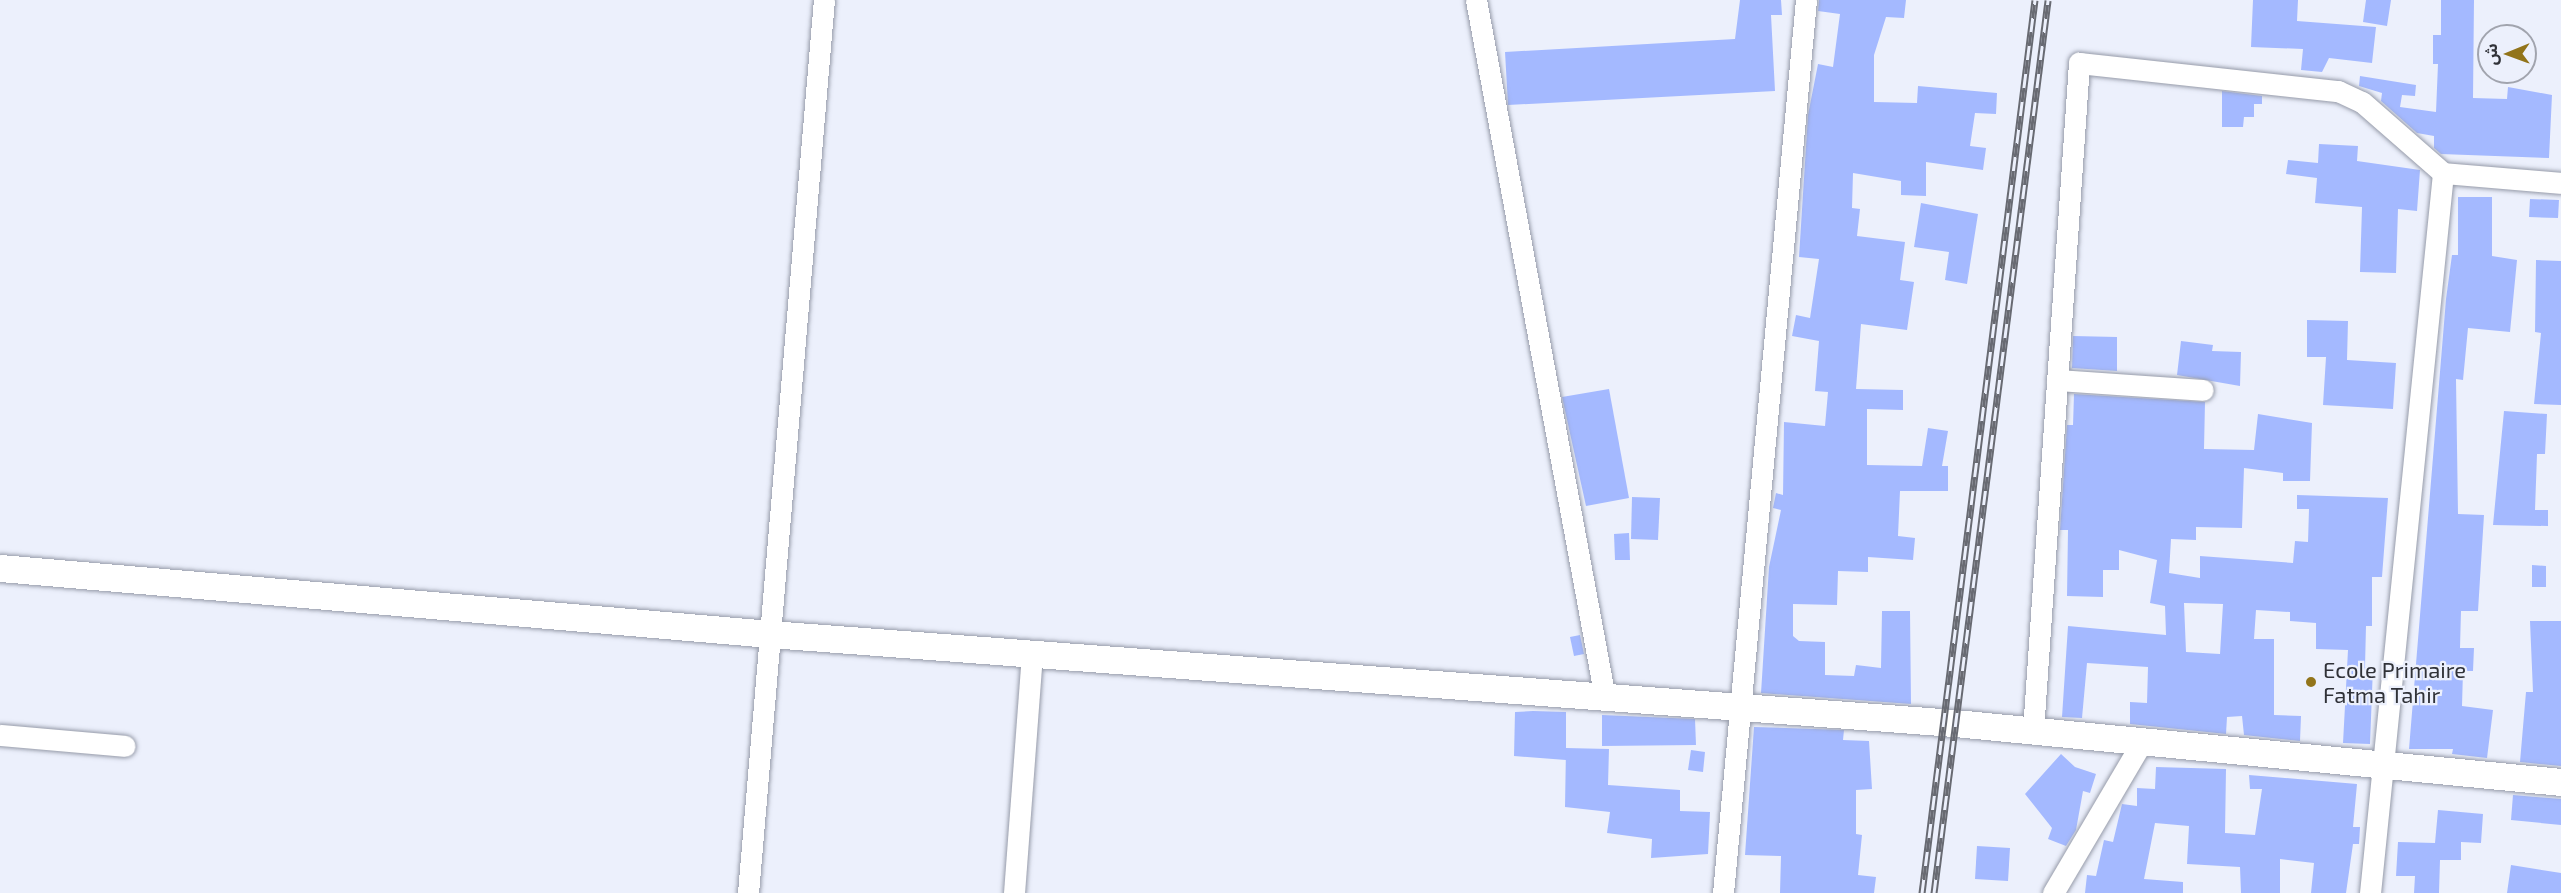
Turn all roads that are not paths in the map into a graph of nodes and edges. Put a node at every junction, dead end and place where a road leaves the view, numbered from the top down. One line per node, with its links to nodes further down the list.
1 (824, 0): 9 (street)
2 (1476, 0): 11 (street)
3 (1806, 0): 12 (street)
4 (2443, 172): 5 (street); 6 (street); 17 (street)
5 (2561, 183)
6 (2057, 380): 7 (street); 13 (street)
7 (2204, 390)
8 (0, 568): 9 (main road)
9 (770, 634): 10 (main road); 19 (street)
10 (1032, 654): 11 (main road); 20 (street)
11 (1605, 698): 12 (main road)
12 (1739, 709): 13 (main road); 21 (street)
13 (2033, 731): 15 (main road)
14 (0, 735): 16 (street)
15 (2143, 740): 17 (main road); 22 (street)
16 (125, 746)
17 (2384, 767): 18 (main road); 23 (street)
18 (2561, 782)
19 (748, 893)
20 (1014, 893)
21 (1723, 893)
22 (2053, 893)
23 (2370, 893)

